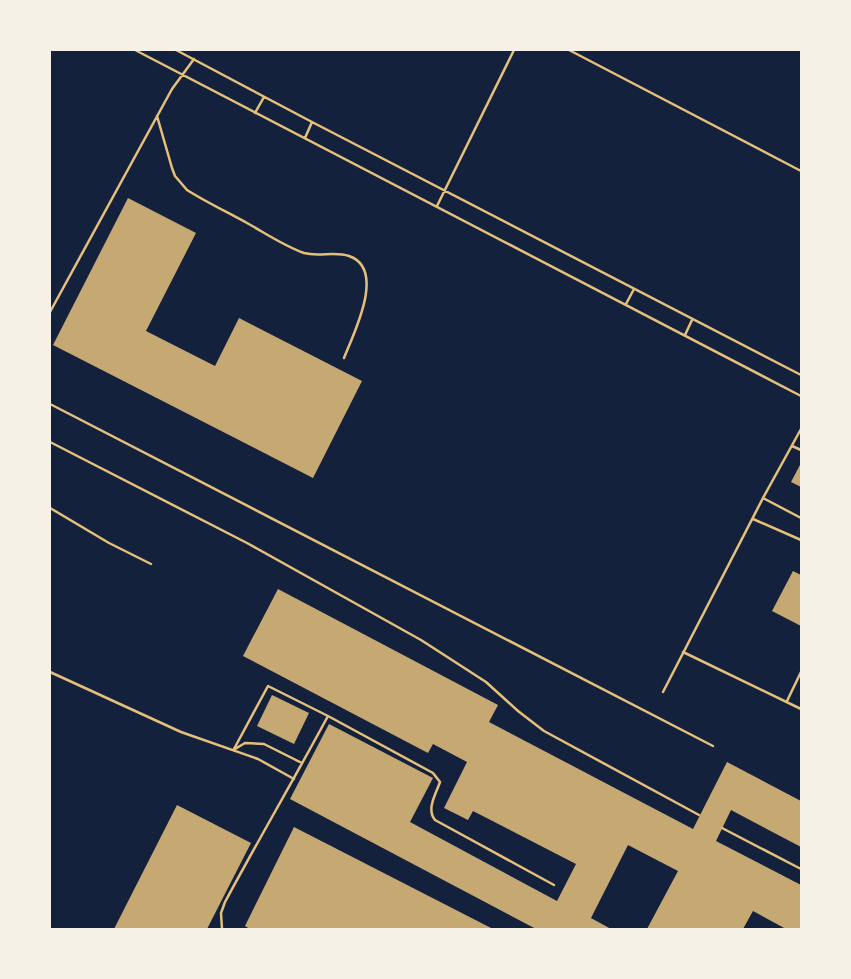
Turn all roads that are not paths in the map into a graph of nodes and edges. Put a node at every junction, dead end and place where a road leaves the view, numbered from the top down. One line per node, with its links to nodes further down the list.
1 (135, 50): 6 (lane)
2 (176, 50): 5 (lane)
3 (514, 50): 13 (lane)
4 (569, 50): 12 (lane)
5 (194, 59): 6 (lane); 7 (lane)
6 (183, 75): 8 (lane); 9 (lane)
7 (264, 97): 8 (lane); 10 (lane)
8 (256, 113): 11 (lane)
9 (157, 116): 17 (lane); 20 (lane)
10 (312, 122): 11 (lane); 13 (lane)
11 (305, 138): 14 (lane)
12 (801, 171)
13 (444, 191): 14 (lane); 15 (lane)
14 (437, 206): 16 (lane)
15 (634, 289): 16 (lane); 18 (lane)
16 (626, 304): 19 (lane)
17 (50, 312)
18 (692, 320): 19 (lane); 21 (lane)
19 (685, 334): 22 (lane)
20 (344, 358)
21 (801, 375)
22 (801, 396)
23 (50, 404): 41 (lane)
24 (801, 429): 26 (lane)
25 (50, 442): 45 (lane)
26 (792, 446): 27 (lane); 28 (lane)
27 (801, 450)
28 (763, 498): 30 (lane); 31 (lane)
29 (50, 508): 33 (lane)
30 (801, 518)
31 (753, 519): 32 (lane); 34 (lane)
32 (801, 540)
33 (152, 564)
34 (684, 652): 37 (lane); 38 (lane)
35 (50, 672): 42 (lane)
36 (801, 672): 38 (lane)
37 (663, 692)
38 (787, 702): 39 (lane)
39 (801, 709)
40 (328, 716): 42 (lane); 43 (lane); 48 (lane)
41 (713, 746)
42 (234, 749): 43 (lane); 44 (lane)
43 (302, 764): 44 (lane)
44 (294, 779): 49 (lane)
45 (699, 815)
46 (722, 828): 47 (lane)
47 (801, 869)
48 (554, 885)
49 (222, 929)

